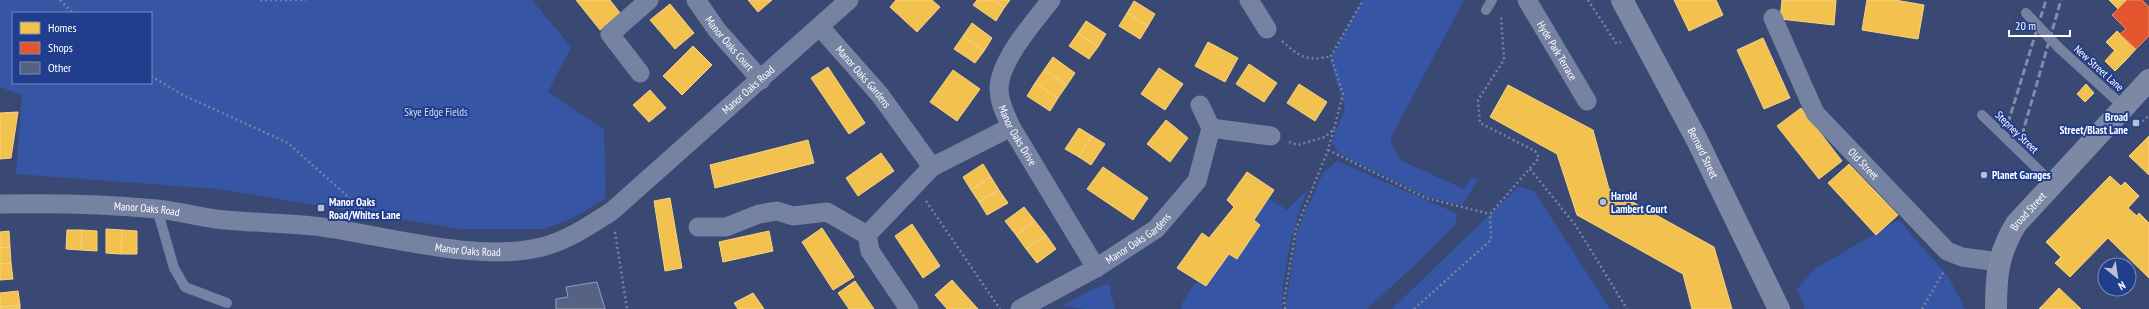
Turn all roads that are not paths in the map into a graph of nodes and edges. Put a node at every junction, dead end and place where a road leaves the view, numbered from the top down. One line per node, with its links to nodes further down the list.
1 (649, 0): 14 (street)
2 (849, 0): 12 (street, Manor Oaks Road)
3 (1051, 0): 21 (street, Manor Oaks Drive)
4 (1249, 0): 13 (street)
5 (1492, 0): 9 (lane)
6 (1527, 0): 17 (street, Hyde Park Terrace)
7 (1622, 0): 35 (main road, Bernard Street)
8 (701, 2): 15 (street, Manor Oaks Court)
9 (1486, 10)
10 (2026, 13): 19 (lane, New Street Lane, bridge)
11 (1773, 18): 30 (street, Old Street)
12 (820, 27): 15 (street, Manor Oaks Road); 24 (street, Manor Oaks Gardens)
13 (1267, 29)
14 (640, 73)
15 (760, 80): 27 (street, Manor Oaks Road)
16 (2149, 80): 19 (main road, Broad Street)
17 (1587, 101)
18 (1200, 105): 22 (street)
19 (2124, 107): 25 (main road, Broad Street)
20 (1982, 115): 25 (lane, Stepney Street)
21 (1011, 127): 24 (street); 31 (street, Manor Oaks Drive)
22 (1211, 128): 23 (street); 31 (street, Manor Oaks Gardens)
23 (1270, 136)
24 (932, 167): 29 (street)
25 (2052, 183): 30 (main road, Broad Street)
26 (0, 204): 27 (street, Manor Oaks Road)
27 (157, 209): 32 (lane)
28 (698, 227): 29 (street)
29 (867, 235): 33 (street)
30 (1998, 262): 36 (main road, Broad Street)
31 (1096, 268): 34 (street, Manor Oaks Gardens)
32 (226, 303)
33 (909, 309)
34 (1020, 309)
35 (1779, 309)
36 (1996, 309)

